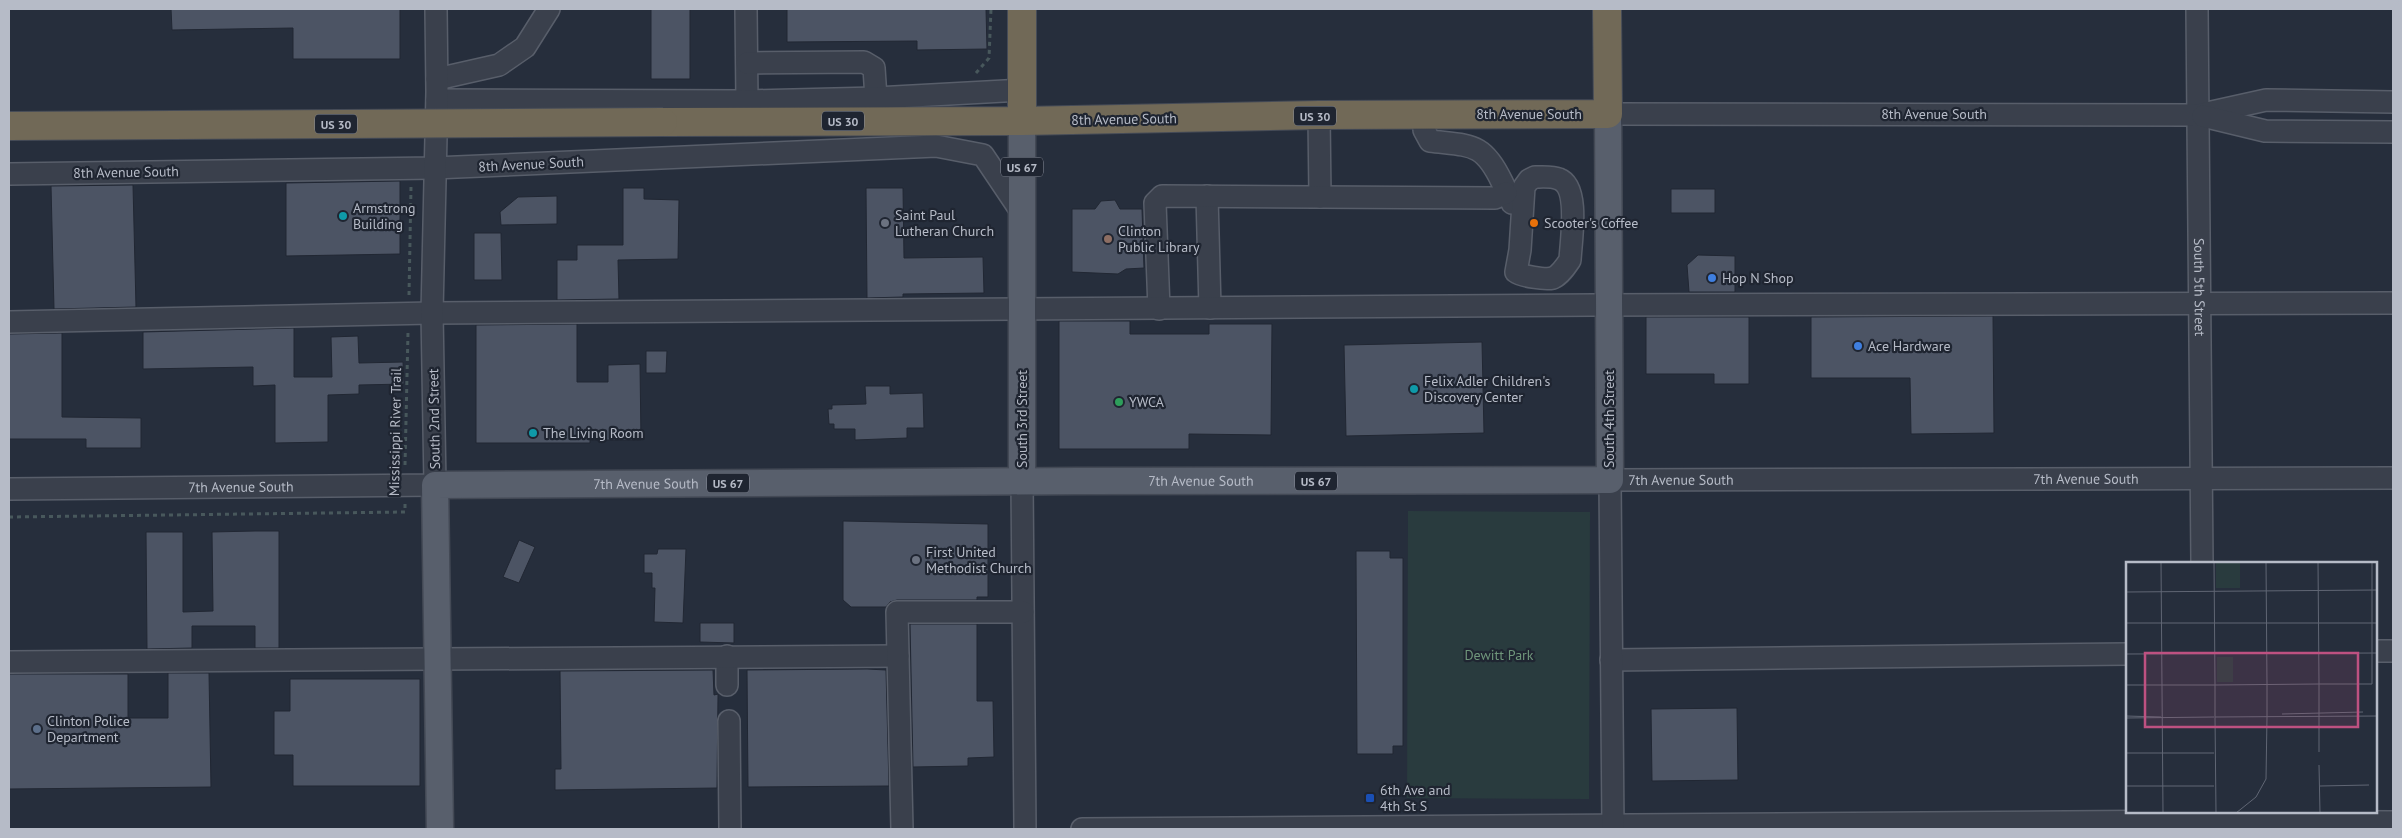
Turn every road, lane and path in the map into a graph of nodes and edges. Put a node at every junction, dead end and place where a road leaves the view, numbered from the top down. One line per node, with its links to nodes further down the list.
1 (436, 9): 8 (street, South 2nd Street)
2 (549, 9): 8 (street)
3 (746, 9): 7 (street)
4 (1022, 9): 9 (highway, South 3rd Street)
5 (1607, 9): 14 (highway, South 4th Street)
6 (2197, 9): 15 (street, South 5th Street)
7 (747, 63): 10 (street); 11 (street)
8 (437, 90): 11 (street); 20 (street, South 2nd Street)
9 (1022, 90): 10 (street); 17 (highway, South 3rd Street)
10 (876, 98): 11 (street)
11 (747, 101)
12 (2393, 102): 15 (street, 8th Avenue South)
13 (1425, 114): 14 (highway, 8th Avenue South / US 30); 16 (highway, 8th Avenue South / US 30); 23 (street)
14 (1608, 114): 15 (street, 8th Avenue South); 32 (main road, South 4th Street)
15 (2198, 115): 19 (street); 30 (street, South 5th Street)
16 (1319, 116): 17 (highway, 8th Avenue South / US 30); 25 (street)
17 (1022, 121): 18 (highway, 8th Avenue South / US 30, bridge); 26 (main road, South 3rd Street / US 67)
18 (9, 126)
19 (2393, 132)
20 (434, 168): 21 (street, 8th Avenue South); 26 (street, 8th Avenue South); 36 (street, South 2nd Street)
21 (411, 169): 22 (street, 8th Avenue South); 37 (path, Mississippi River Trail)
22 (9, 174)
23 (1506, 193): 25 (street); 27 (street)
24 (1207, 196): 25 (street); 33 (street); 34 (street)
25 (1320, 197)
26 (1022, 213): 35 (main road, South 3rd Street / US 67)
27 (1520, 250): 28 (street); 28 (street)
28 (1544, 277): 31 (street)
29 (2393, 303): 30 (street)
30 (2200, 304): 32 (street); 41 (street, South 5th Street)
31 (1543, 305): 32 (street); 33 (street)
32 (1609, 305): 40 (main road, South 4th Street)
33 (1210, 308): 34 (street)
34 (1159, 309): 35 (street)
35 (1022, 310): 36 (street); 42 (main road, South 3rd Street / US 67)
36 (432, 313): 37 (street); 43 (street, South 2nd Street)
37 (408, 314): 38 (street); 44 (path, Mississippi River Trail)
38 (9, 322)
39 (2393, 478): 41 (street, 7th Avenue South)
40 (1610, 480): 41 (street, 7th Avenue South); 42 (main road, 7th Avenue South / US 67); 54 (street, South 4th Street)
41 (2202, 480): 47 (street, South 5th Street)
42 (1022, 481): 43 (main road, 7th Avenue South / US 67); 48 (street, South 3rd Street)
43 (435, 485): 44 (street, 7th Avenue South); 55 (main road, South 2nd Street)
44 (405, 486): 45 (street, 7th Avenue South); 46 (path, Mississippi River Trail)
45 (9, 489)
46 (9, 517)
47 (2202, 562)
48 (1023, 612): 53 (street); 65 (street, South 3rd Street)
49 (2377, 651): 50 (street)
50 (2393, 651)
51 (2126, 654): 54 (street)
52 (727, 656): 53 (street); 55 (street); 57 (street)
53 (898, 656): 64 (street)
54 (1611, 660): 61 (street, South 4th Street)
55 (438, 661): 56 (street); 62 (main road, South 2nd Street)
56 (9, 662)
57 (727, 686)
58 (729, 721): 63 (street)
59 (2204, 821): 60 (street); 61 (street)
60 (2393, 822)
61 (1613, 827): 66 (street)
62 (440, 829)
63 (730, 829)
64 (902, 829)
65 (1025, 829)
66 (1082, 829)

